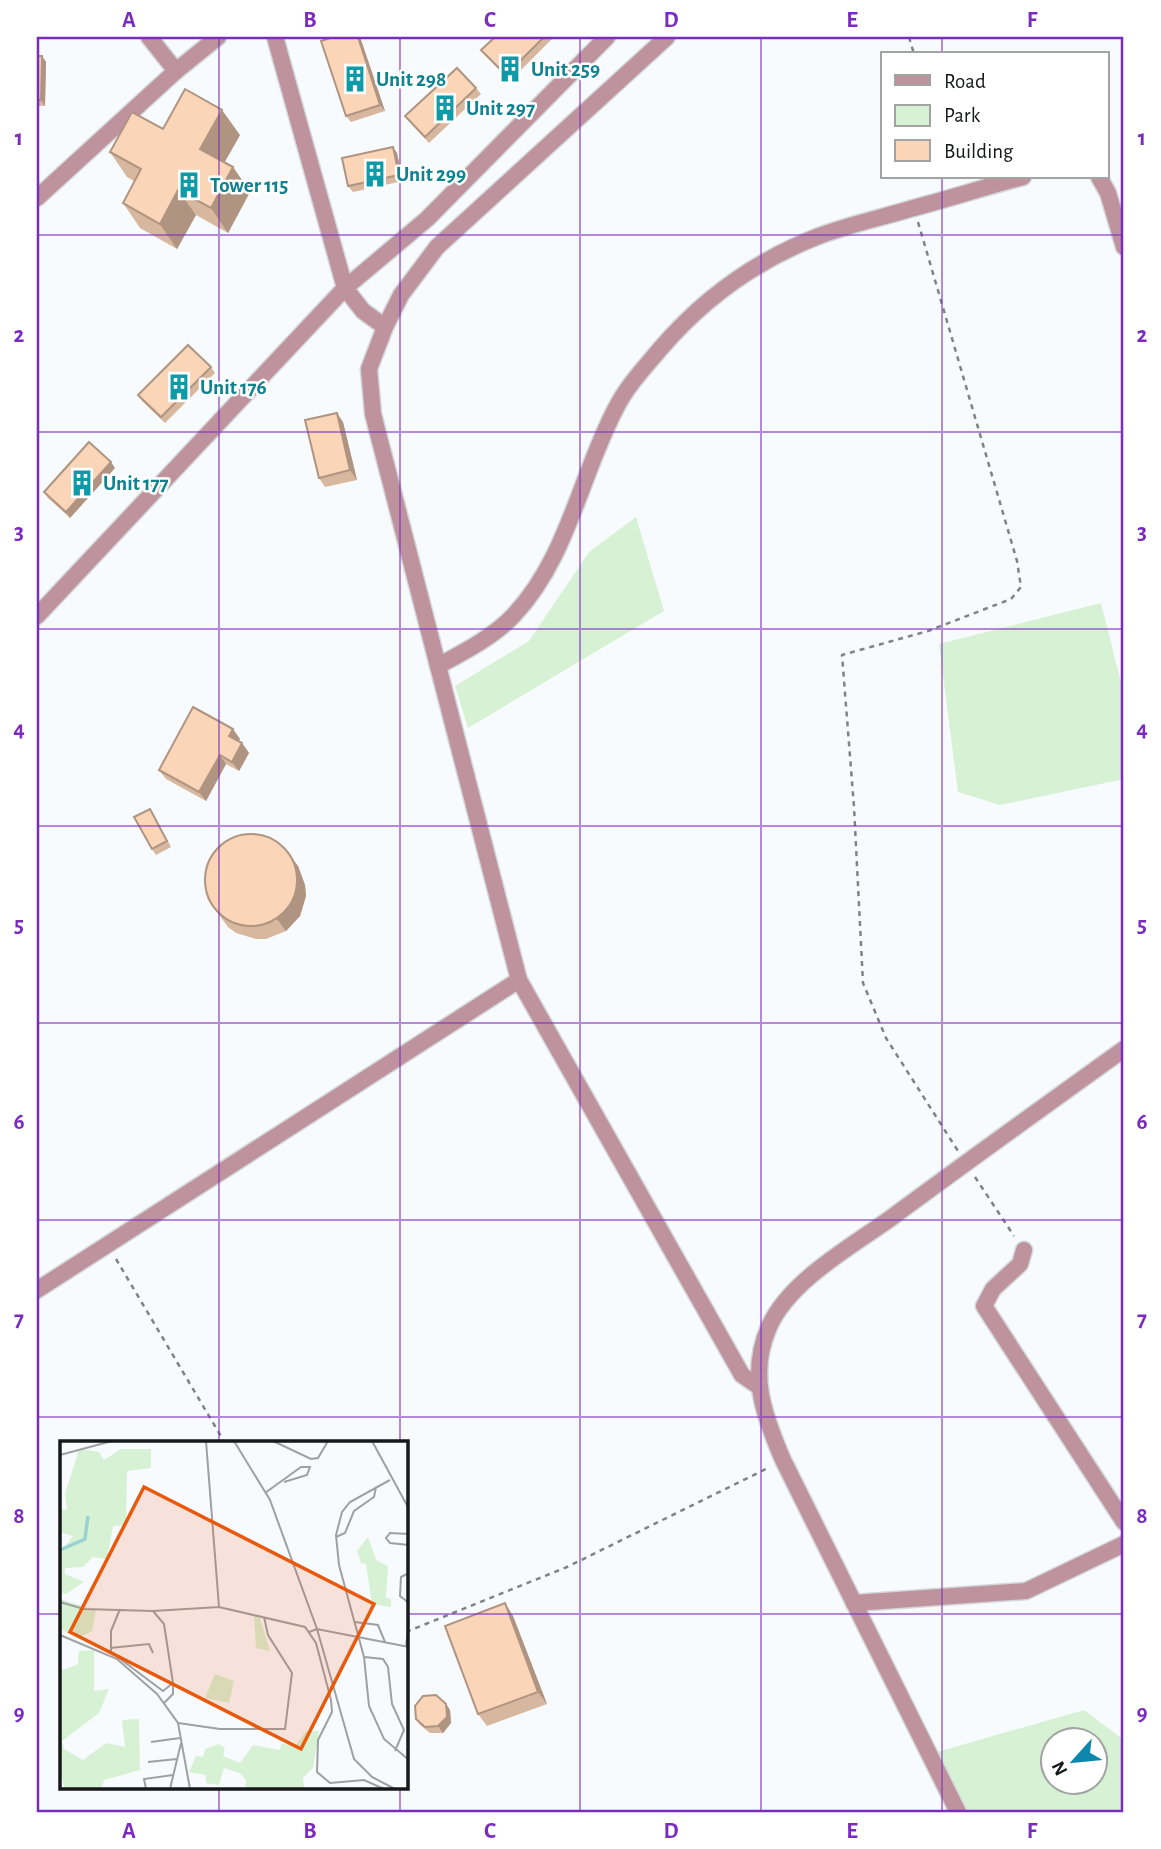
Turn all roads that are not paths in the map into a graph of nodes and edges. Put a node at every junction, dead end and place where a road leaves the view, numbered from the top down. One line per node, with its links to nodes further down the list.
1 (149, 37): 6 (street)
2 (218, 37): 6 (street)
3 (275, 37): 11 (street)
4 (607, 37): 11 (street)
5 (667, 37): 12 (street)
6 (176, 71): 9 (street)
7 (1020, 178): 14 (street)
8 (1100, 178): 10 (street)
9 (37, 198)
10 (1124, 247)
11 (345, 288): 12 (street); 13 (street)
12 (385, 327): 14 (street)
13 (37, 616)
14 (438, 666): 15 (street)
15 (519, 980): 18 (street); 19 (street)
16 (1124, 1049): 19 (street)
17 (1024, 1250): 20 (street)
18 (37, 1290)
19 (758, 1386): 22 (street)
20 (1124, 1522)
21 (1124, 1544): 22 (street)
22 (854, 1603): 23 (street)
23 (958, 1812)

